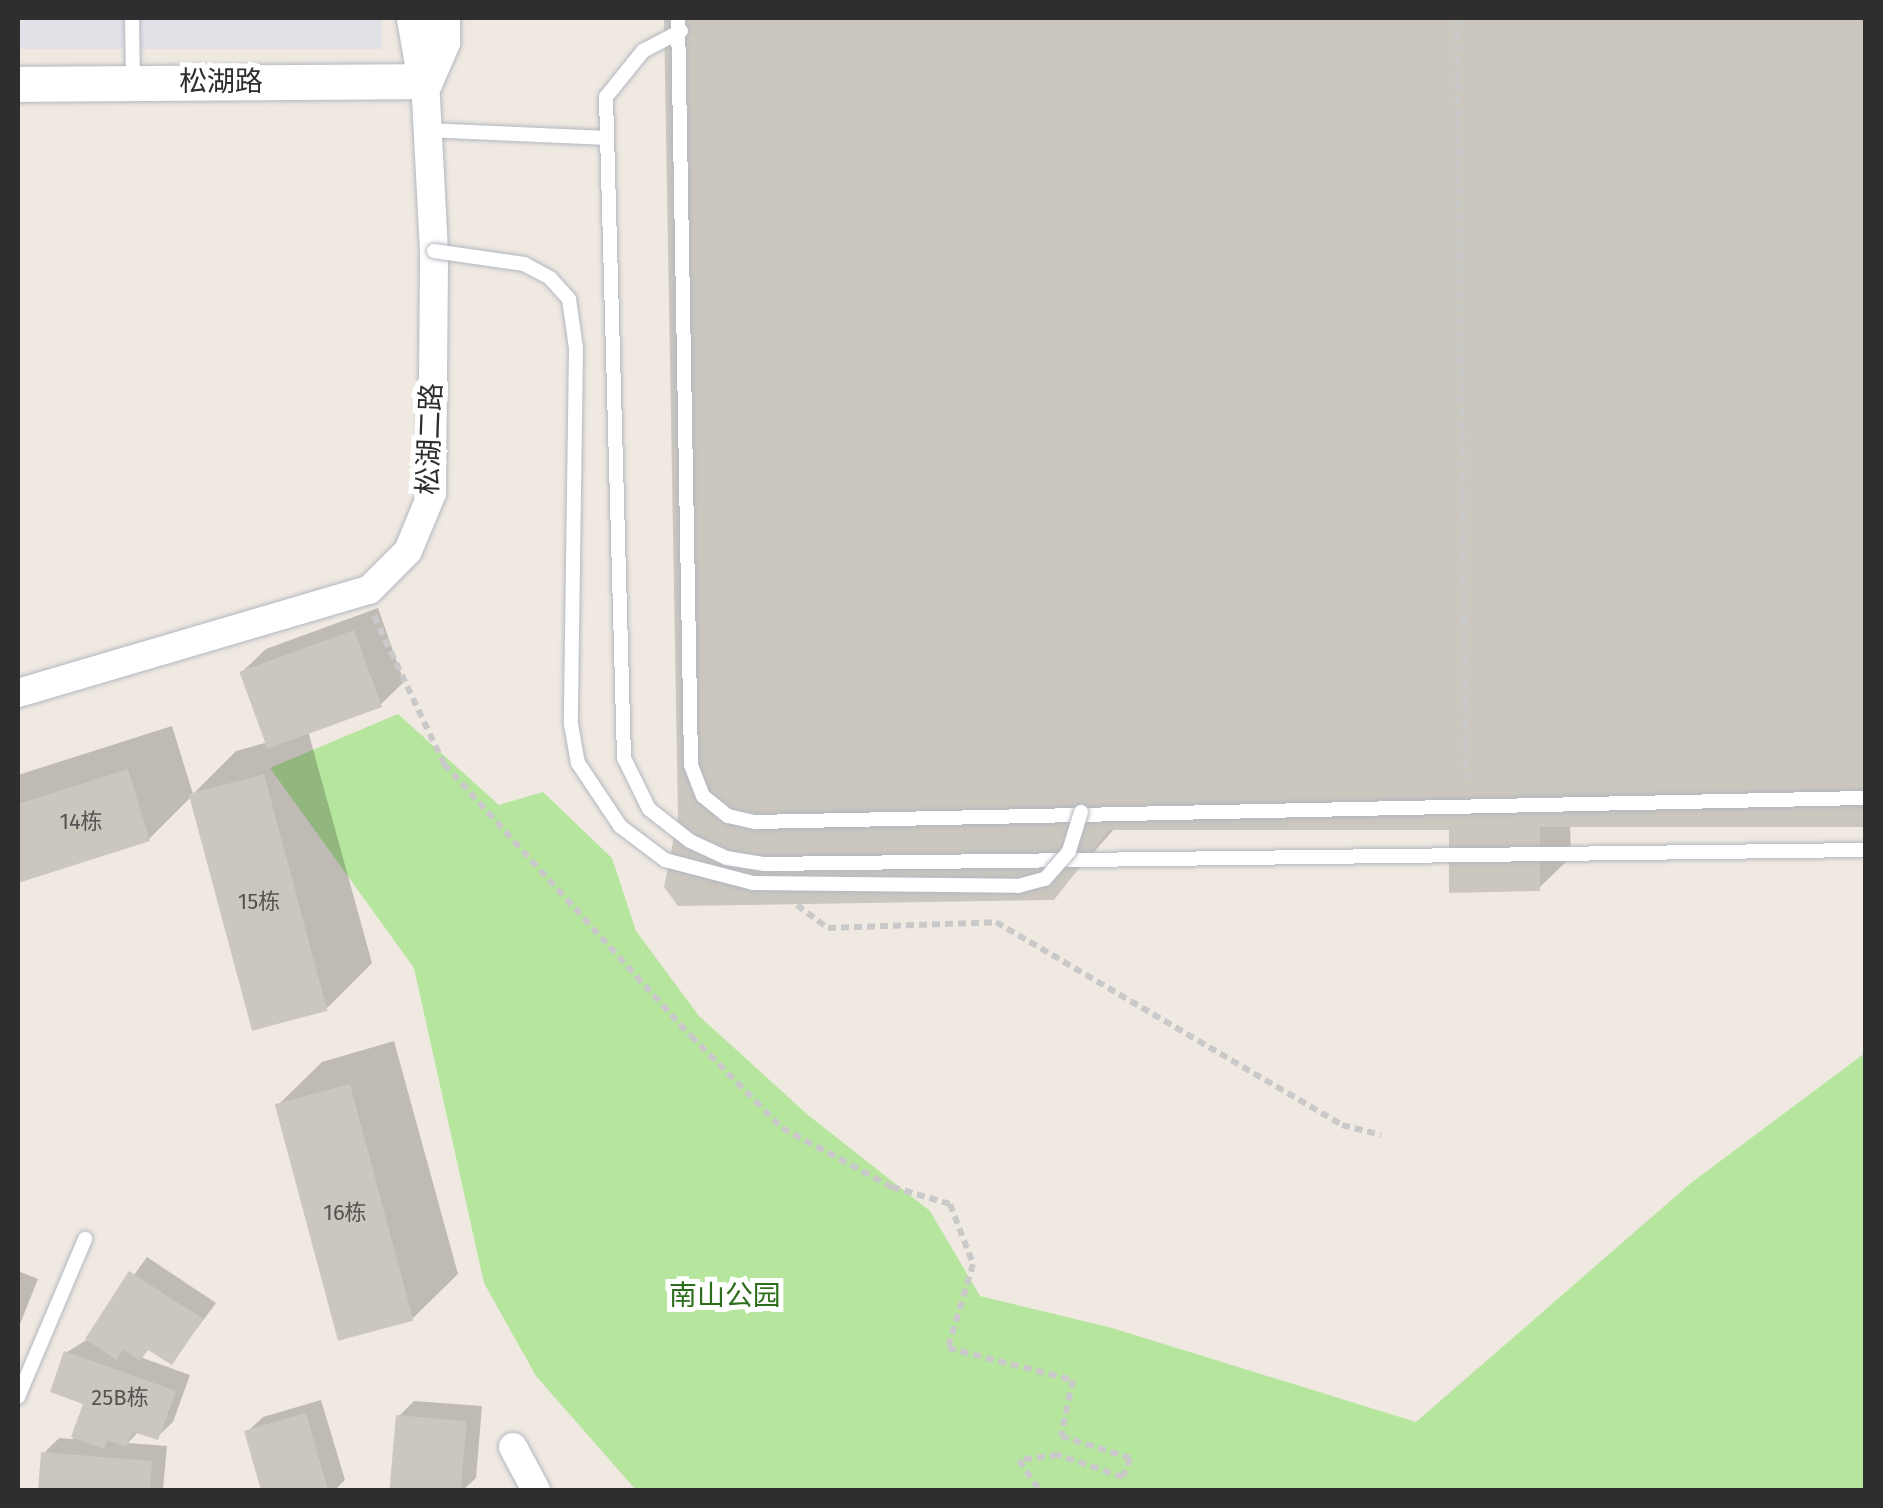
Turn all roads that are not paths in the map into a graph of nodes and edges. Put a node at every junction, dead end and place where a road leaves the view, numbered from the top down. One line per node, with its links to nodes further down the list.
1 (132, 18): 6 (lane)
2 (414, 18): 5 (street)
3 (442, 18): 5 (street)
4 (680, 24): 9 (lane); 13 (lane)
5 (425, 81): 6 (street, 松湖路); 8 (street, 松湖二路)
6 (133, 83): 7 (street, 松湖路)
7 (18, 84)
8 (427, 130): 9 (lane); 10 (street, 松湖二路)
9 (607, 138): 14 (lane)
10 (434, 251): 11 (street, 松湖二路); 13 (lane, bridge)
11 (18, 693)
12 (1866, 798): 13 (lane)
13 (1081, 812)
14 (1866, 850)
15 (85, 1240): 16 (lane)
16 (18, 1397)
17 (512, 1448): 18 (street)
18 (536, 1490)

